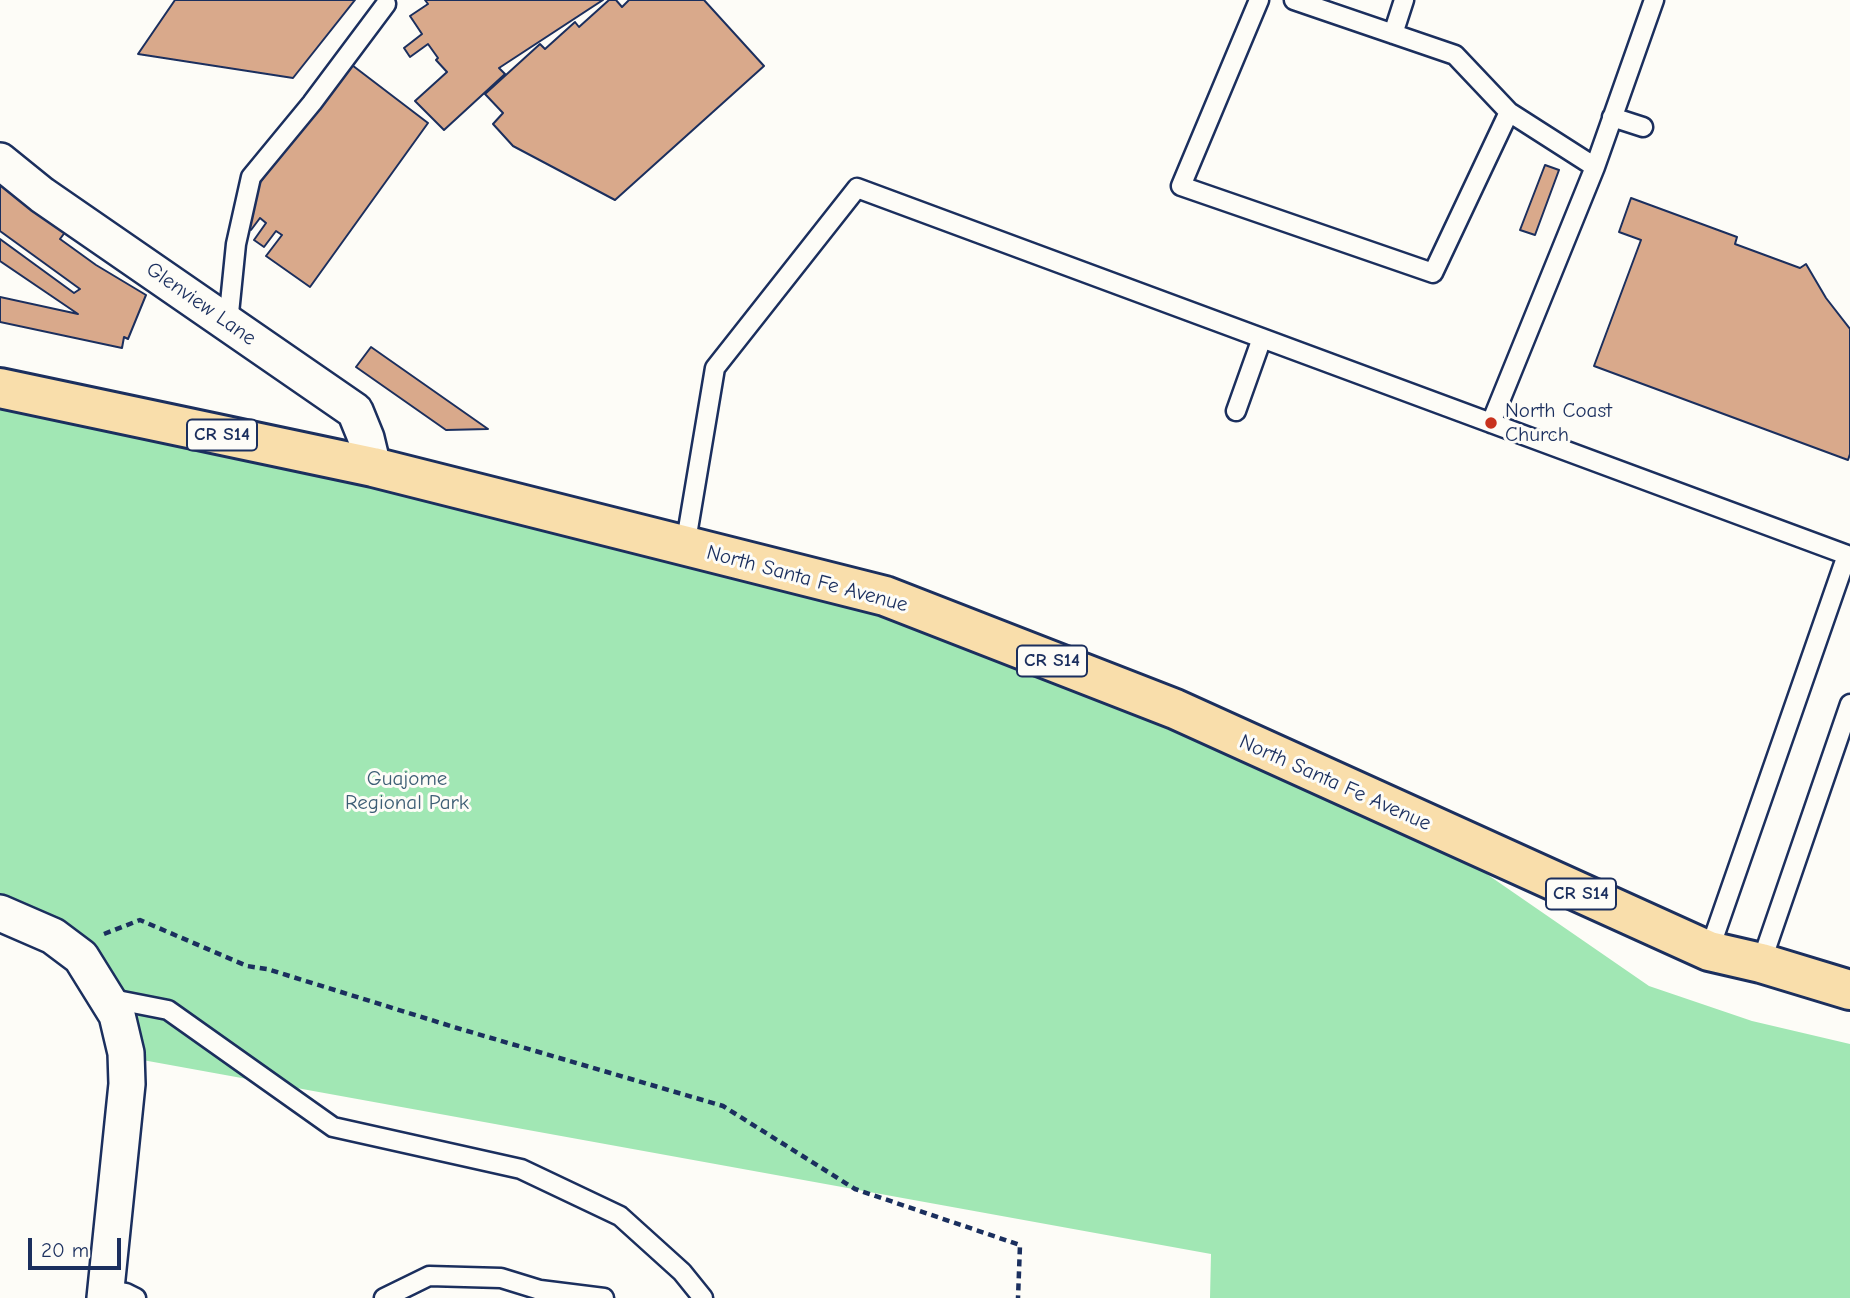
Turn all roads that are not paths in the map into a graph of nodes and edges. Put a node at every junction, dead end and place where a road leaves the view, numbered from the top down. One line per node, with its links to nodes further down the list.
1 (1259, 0): 7 (lane)
2 (1294, 0): 6 (lane)
3 (1404, 0): 6 (lane)
4 (1654, 0): 8 (lane)
5 (386, 4): 12 (lane)
6 (1393, 34): 7 (lane)
7 (1509, 112): 11 (lane)
8 (1612, 117): 9 (lane); 11 (lane)
9 (1643, 127)
10 (0, 161): 12 (street, Glenview Lane)
11 (1595, 167): 16 (lane)
12 (228, 323): 17 (street, Glenview Lane)
13 (1262, 338): 15 (lane); 16 (lane); 18 (lane)
14 (0, 388): 17 (main road, North Santa Fe Avenue / CR S14)
15 (1236, 411)
16 (1491, 423): 19 (lane)
17 (373, 467): 18 (main road, North Santa Fe Avenue / CR S14)
18 (685, 547): 22 (main road, North Santa Fe Avenue / CR S14)
19 (1848, 555): 22 (lane)
20 (1850, 704): 23 (lane)
21 (0, 913): 25 (street)
22 (1709, 951): 23 (main road, North Santa Fe Avenue / CR S14)
23 (1761, 963): 24 (main road, North Santa Fe Avenue / CR S14)
24 (1850, 989)
25 (107, 998): 27 (street); 30 (lane)
26 (543, 1294): 28 (lane); 29 (lane)
27 (116, 1295)
28 (384, 1298)
29 (604, 1298)
30 (703, 1298)

